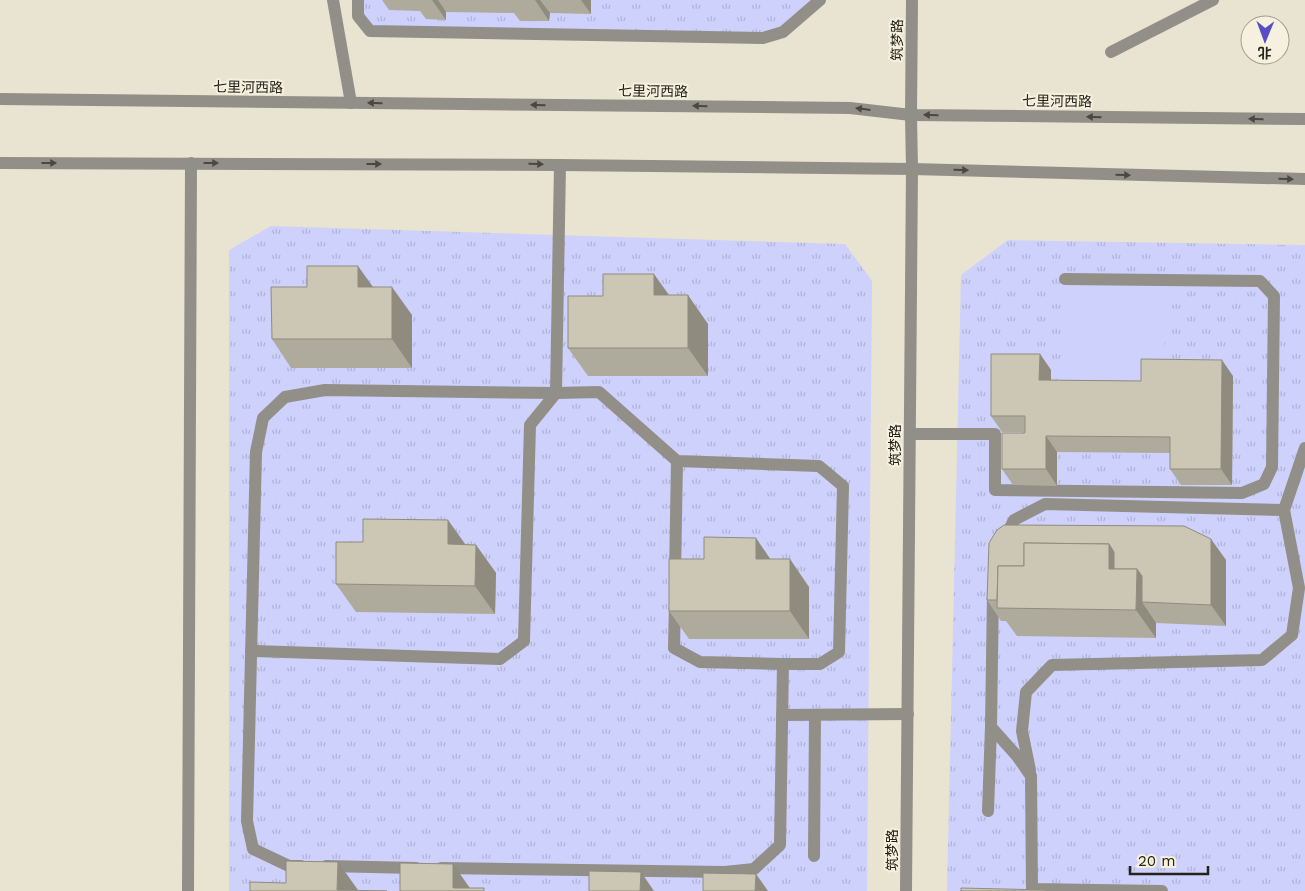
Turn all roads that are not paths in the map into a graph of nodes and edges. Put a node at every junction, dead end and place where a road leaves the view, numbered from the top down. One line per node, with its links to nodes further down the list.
1 (334, 0): 8 (street)
2 (358, 0): 3 (street)
3 (820, 0)
4 (912, 0): 9 (street, 筑梦路)
5 (1213, 0): 6 (street)
6 (1111, 52)
7 (0, 99): 8 (street, 七里河西路)
8 (350, 103): 9 (street, 七里河西路, one-way to 8)
9 (911, 115): 10 (street, 七里河西路, one-way to 9); 14 (street, 筑梦路)
10 (1305, 119)
11 (0, 163): 12 (street, one-way to 12)
12 (191, 163): 13 (street, one-way to 13); 33 (street)
13 (560, 165): 14 (street); 17 (street)
14 (912, 169): 15 (street, one-way to 15); 18 (street, 筑梦路)
15 (1305, 179)
16 (1065, 279): 18 (street)
17 (556, 393): 20 (street); 24 (street); 24 (street)
18 (910, 434): 27 (street, 筑梦路)
19 (1305, 448): 21 (street)
20 (677, 461): 25 (street); 25 (street)
21 (1284, 510): 22 (street); 30 (street)
22 (998, 552)
23 (993, 580): 29 (street)
24 (251, 651): 26 (street)
25 (783, 664): 26 (street)
26 (782, 714): 28 (street)
27 (908, 714): 28 (street); 34 (street, 筑梦路)
28 (815, 715): 32 (street)
29 (991, 727): 30 (street); 31 (street)
30 (1032, 776): 35 (street)
31 (988, 811)
32 (814, 856)
33 (188, 891)
34 (906, 891)
35 (1162, 891)

